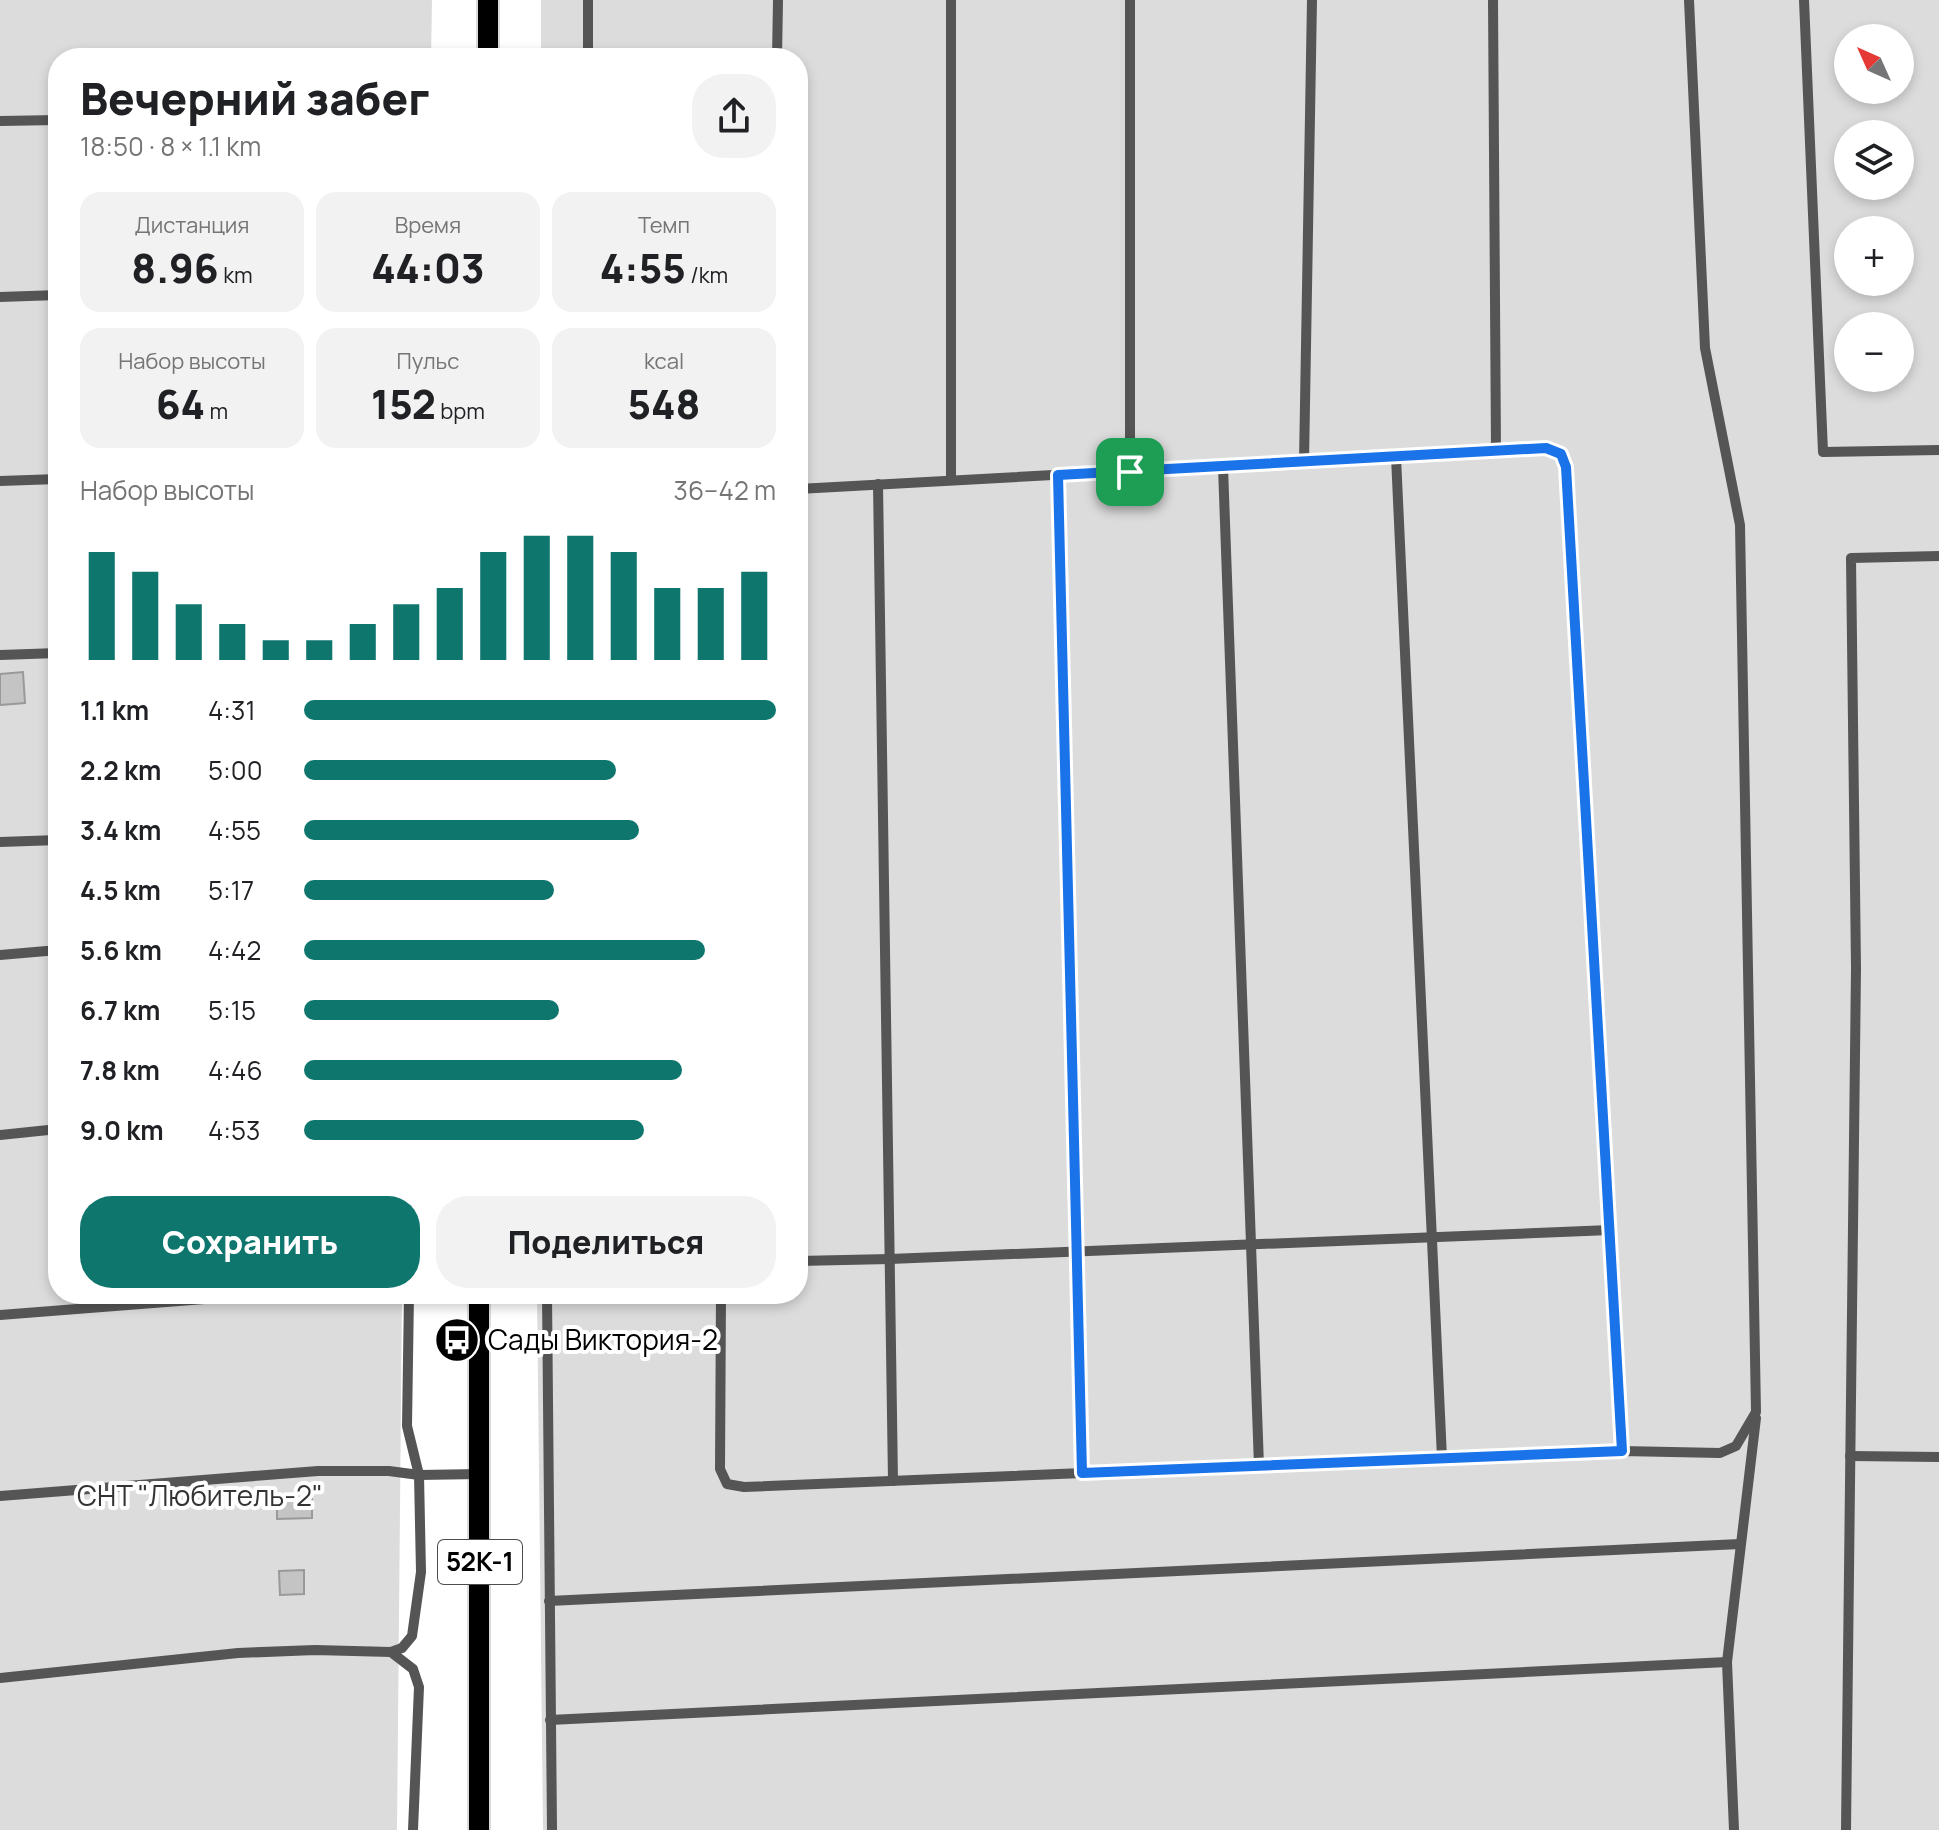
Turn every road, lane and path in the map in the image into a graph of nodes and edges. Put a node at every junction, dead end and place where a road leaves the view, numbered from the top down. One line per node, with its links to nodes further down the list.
1 (488, 0): 10 (main road)
2 (588, 0): 11 (lane)
3 (778, 0): 12 (lane)
4 (951, 0): 25 (lane)
5 (1130, 0): 22 (lane)
6 (1312, 0): 20 (lane)
7 (1493, 0): 18 (lane)
8 (1689, 0): 50 (lane)
9 (1804, 0): 17 (lane)
10 (488, 48)
11 (588, 48)
12 (777, 48)
13 (48, 120): 14 (lane)
14 (0, 121)
15 (48, 295): 16 (lane)
16 (0, 297)
17 (1939, 450)
18 (1496, 451): 19 (lane); 38 (lane)
19 (1396, 457): 20 (lane); 39 (lane)
20 (1304, 462): 21 (lane)
21 (1223, 467): 22 (lane); 40 (lane)
22 (1130, 472): 23 (lane)
23 (1058, 475): 25 (lane); 41 (lane)
24 (48, 479): 26 (lane)
25 (951, 480): 27 (lane)
26 (0, 481)
27 (878, 484): 28 (lane); 42 (lane)
28 (808, 488)
29 (1939, 556): 52 (lane)
30 (48, 653): 31 (lane)
31 (0, 655)
32 (48, 840): 33 (lane)
33 (0, 842)
34 (48, 951): 35 (lane)
35 (0, 955)
36 (48, 1130): 37 (lane)
37 (0, 1135)
38 (1610, 1230): 39 (lane); 51 (lane)
39 (1431, 1239): 40 (lane); 54 (lane)
40 (1251, 1244): 41 (lane); 55 (lane)
41 (1076, 1251): 42 (lane); 56 (lane)
42 (890, 1259): 43 (lane); 59 (lane)
43 (808, 1261)
44 (140, 1304): 49 (lane)
45 (409, 1304): 58 (lane)
46 (479, 1304): 57 (main road, 52К-1)
47 (547, 1304): 62 (lane)
48 (721, 1304): 59 (lane)
49 (0, 1315)
50 (1756, 1412): 51 (lane); 61 (lane)
51 (1622, 1451): 54 (lane)
52 (1850, 1456): 53 (lane); 71 (lane)
53 (1939, 1457)
54 (1442, 1458): 55 (lane)
55 (1259, 1466): 56 (lane)
56 (1082, 1473): 59 (lane)
57 (480, 1474): 58 (lane); 68 (main road, 52К-1)
58 (419, 1475): 60 (lane); 63 (lane)
59 (893, 1481)
60 (0, 1496)
61 (1740, 1544): 62 (lane); 64 (lane)
62 (549, 1601): 66 (lane)
63 (391, 1652): 65 (lane); 67 (lane)
64 (1727, 1662): 66 (lane); 70 (lane)
65 (0, 1678)
66 (550, 1720): 69 (lane)
67 (413, 1830)
68 (479, 1830)
69 (552, 1830)
70 (1734, 1830)
71 (1846, 1830)

